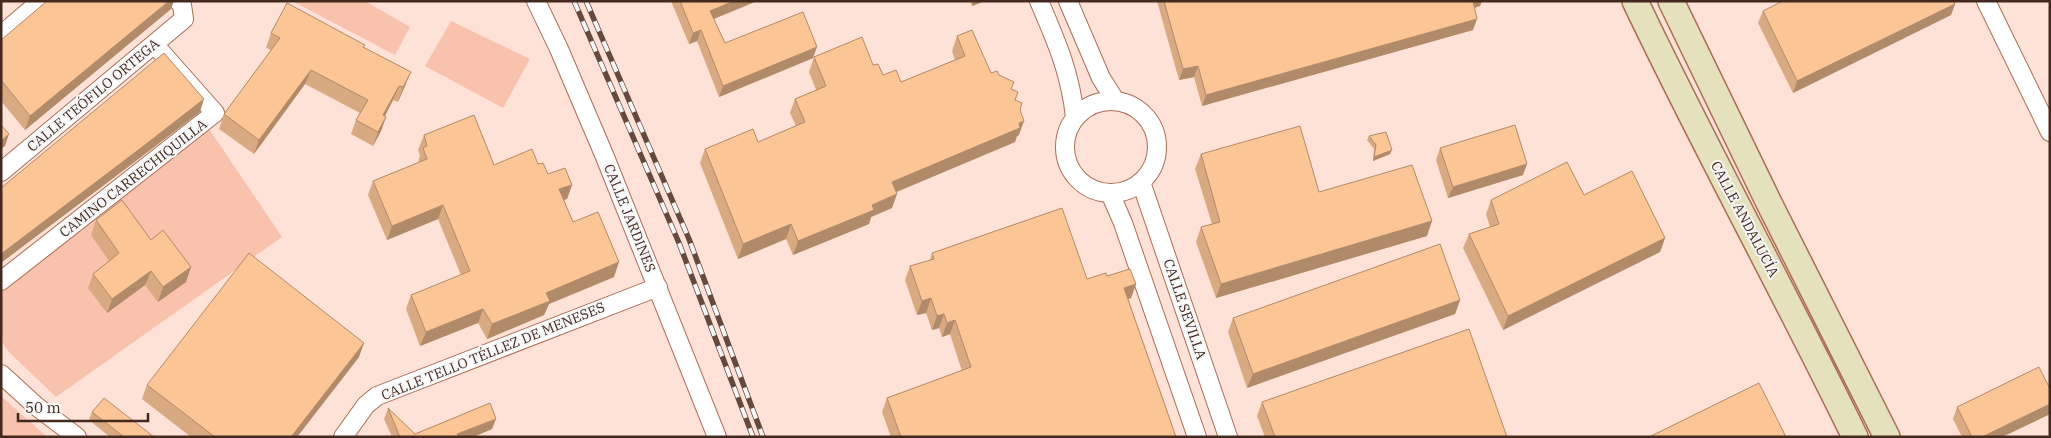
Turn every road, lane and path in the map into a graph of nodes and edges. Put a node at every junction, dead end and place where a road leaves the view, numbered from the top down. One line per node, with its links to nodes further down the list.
1 (41, 1): 9 (street)
2 (178, 1): 10 (street, CALLE TEÓFILO ORTEGA)
3 (536, 1): 18 (street, CALLE JARDINES)
4 (1039, 1): 12 (street)
5 (1068, 1): 11 (street)
6 (1635, 1): 25 (main road, CALLE ANDALUCÍA)
7 (1671, 1): 26 (main road, CALLE ANDALUCÍA)
8 (1986, 1): 13 (street)
9 (1, 34)
10 (154, 44): 14 (street, CALLE TEÓFILO ORTEGA); 17 (street, CAMINO CARRECHIQUILLA)
11 (1115, 100): 12 (street); 15 (street)
12 (1075, 117): 16 (street)
13 (2050, 132)
14 (1, 172)
15 (1141, 182): 16 (street); 24 (street, CALLE SEVILLA)
16 (1110, 193): 23 (street)
17 (1, 281)
18 (658, 287): 21 (street, CALLE TELLO TÉLLEZ DE MENESES); 22 (street, CALLE JARDINES)
19 (1, 374): 20 (street)
20 (77, 437)
21 (343, 437)
22 (717, 437)
23 (1197, 437)
24 (1228, 437)
25 (1855, 437)
26 (1887, 437)

